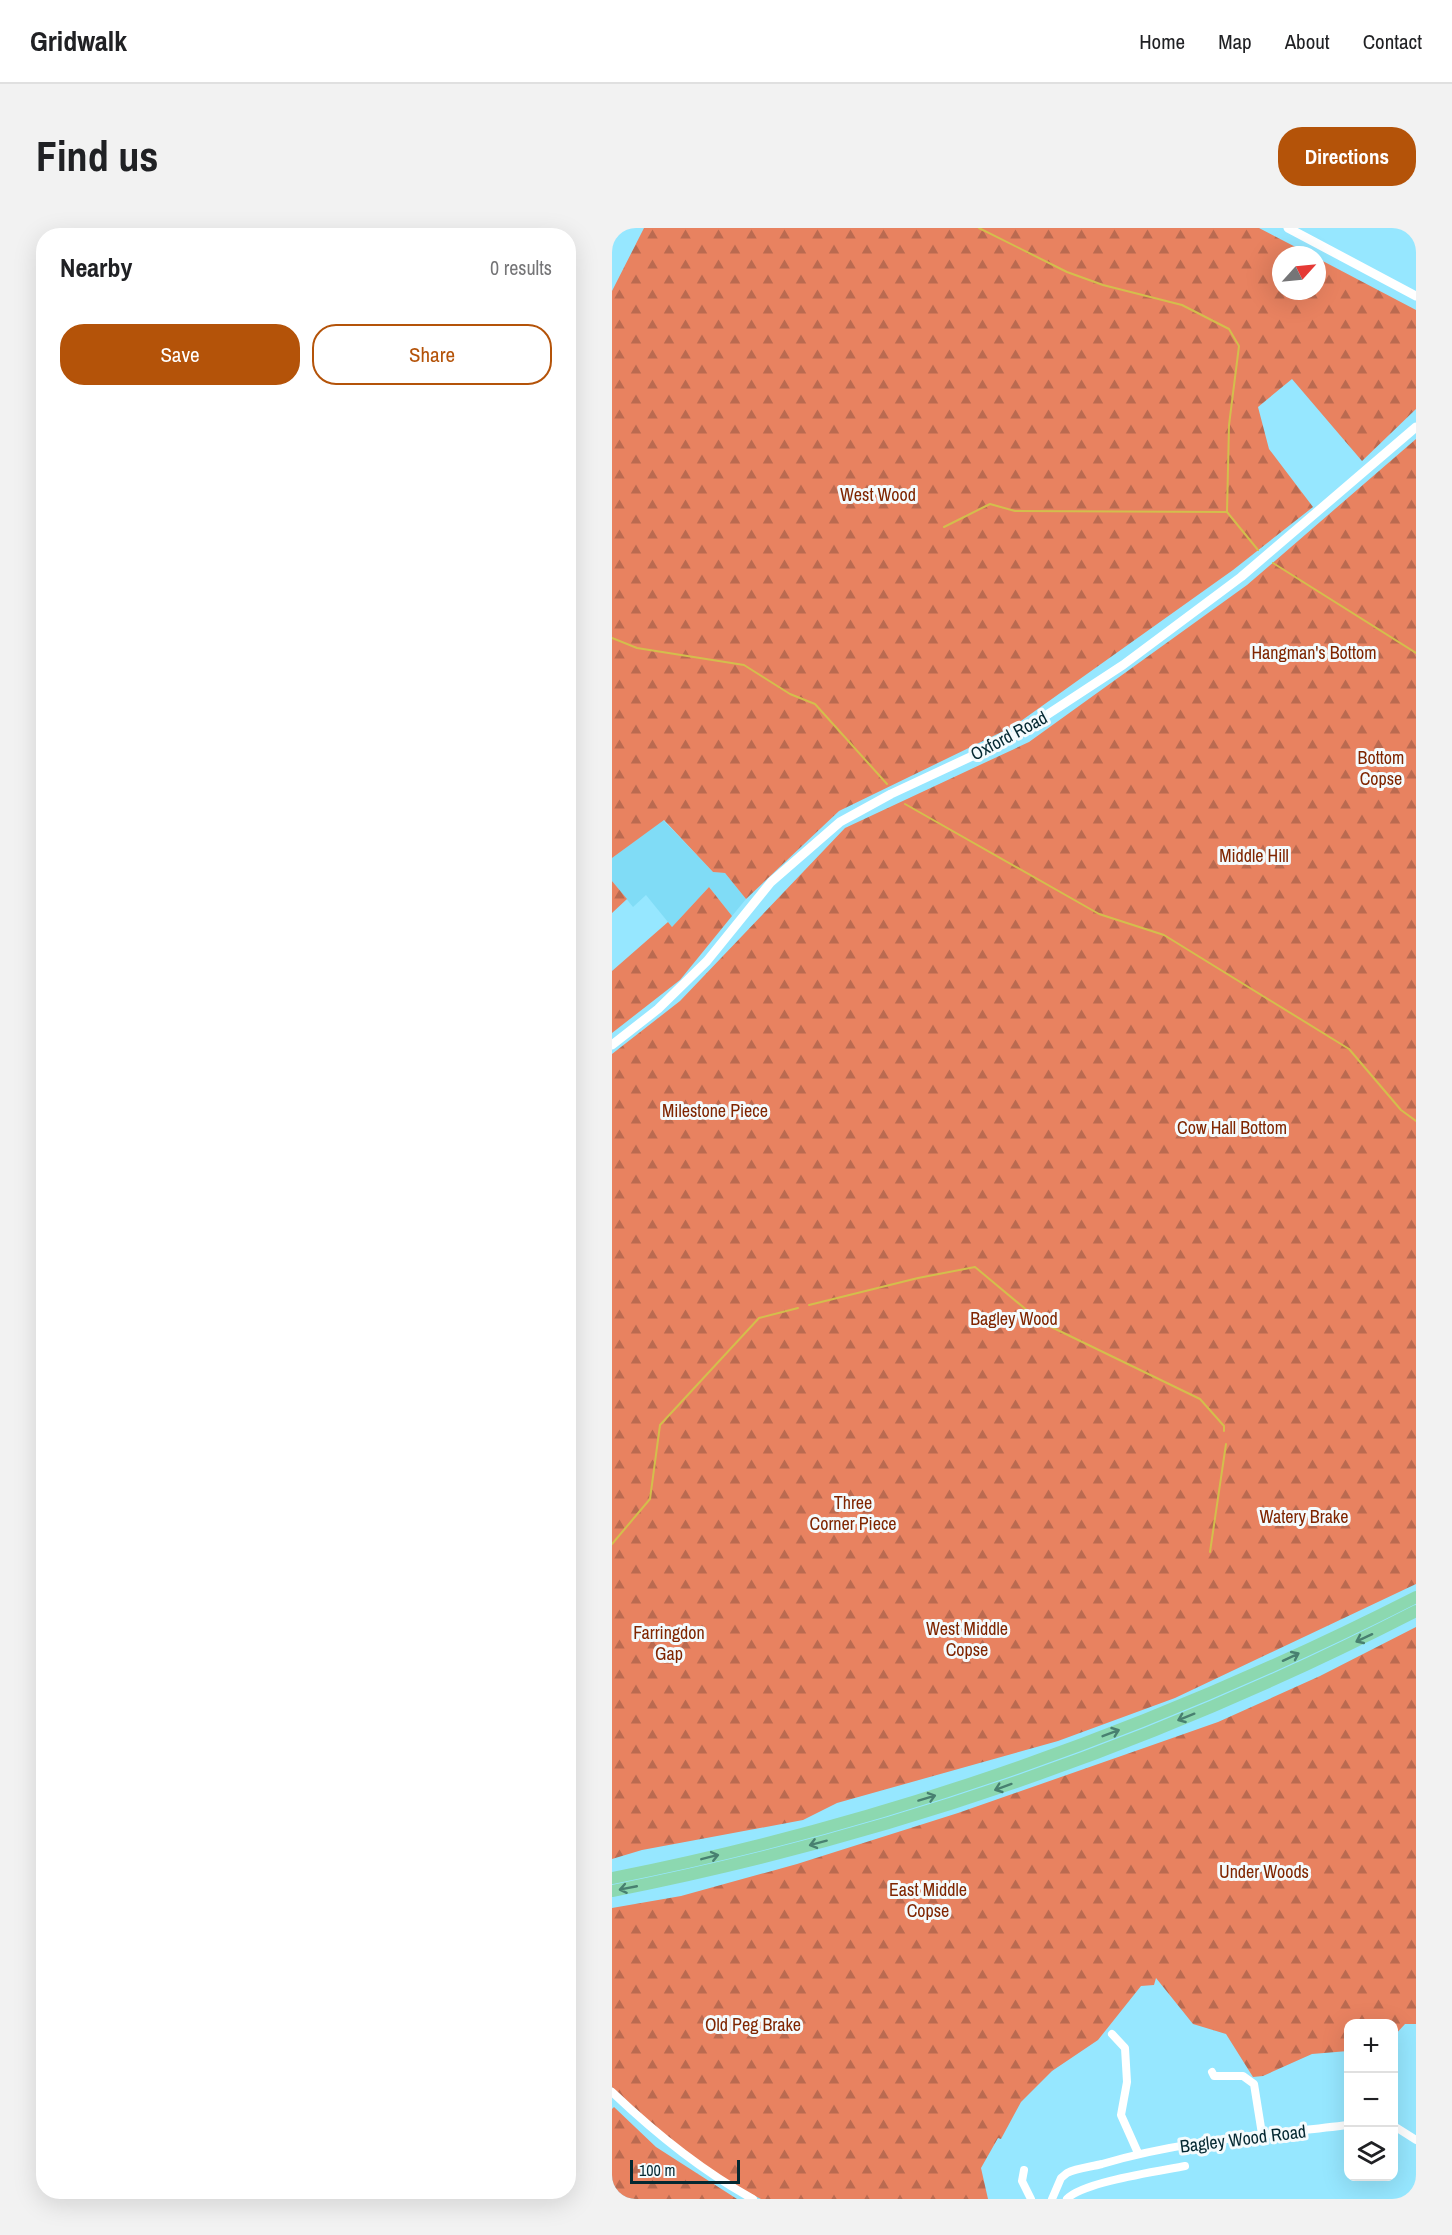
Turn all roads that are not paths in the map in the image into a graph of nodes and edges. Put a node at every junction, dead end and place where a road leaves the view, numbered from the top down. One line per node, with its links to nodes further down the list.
1 (1288, 228): 2 (street)
2 (1416, 296)
3 (1415, 427): 4 (street, Oxford Road)
4 (612, 1045)
5 (1416, 1597): 7 (highway, one-way to 5)
6 (1416, 1611): 8 (highway, one-way to 8)
7 (612, 1878)
8 (612, 1891)
9 (1112, 2034): 16 (street)
10 (1212, 2072): 14 (street)
11 (612, 2092): 19 (street)
12 (1344, 2126): 14 (street, Bagley Wood Road)
13 (1396, 2127): 15 (street)
14 (1262, 2134): 16 (street, Bagley Wood Road)
15 (1416, 2140)
16 (1138, 2153): 21 (street, Bagley Wood Road)
17 (1185, 2166): 22 (street, Bagley Wood Road)
18 (1021, 2172): 20 (street)
19 (753, 2199)
20 (1031, 2199)
21 (1052, 2199)
22 (1066, 2199)

